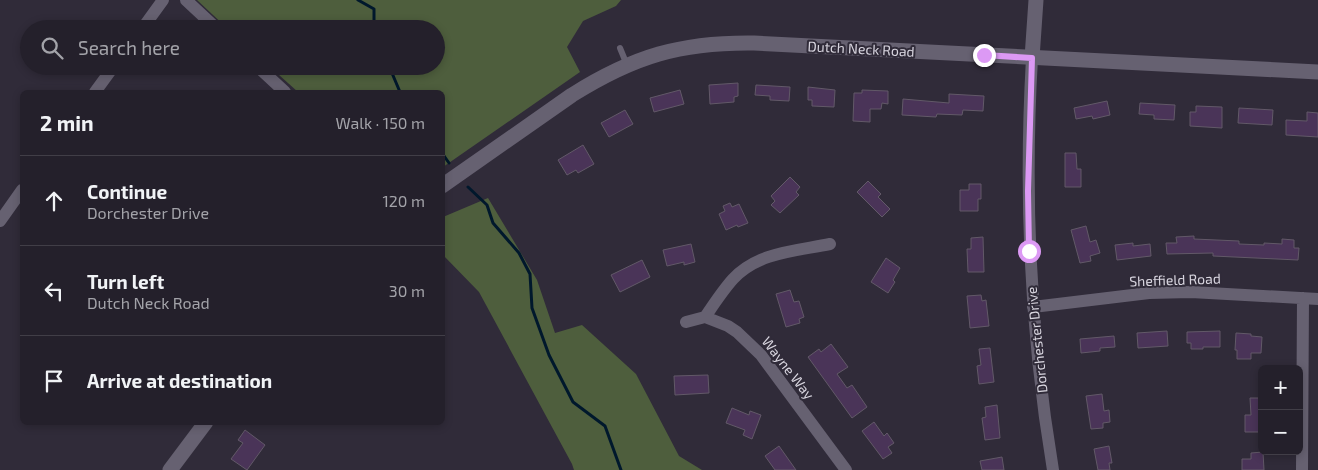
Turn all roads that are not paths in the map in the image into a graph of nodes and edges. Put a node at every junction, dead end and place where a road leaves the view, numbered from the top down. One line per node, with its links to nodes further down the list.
1 (163, 0): 4 (street)
2 (186, 0): 5 (street)
3 (1036, 0): 7 (street, Dorchester Drive)
4 (149, 20)
5 (207, 20)
6 (620, 48): 8 (lane)
7 (1032, 58): 8 (street, Dutch Neck Road); 9 (street, Dutch Neck Road); 20 (street, Dorchester Drive)
8 (627, 65): 14 (street, Dutch Neck Road)
9 (1318, 72)
10 (107, 75): 12 (street)
11 (267, 75): 13 (street)
12 (96, 90)
13 (283, 90)
14 (445, 184)
15 (20, 193): 16 (street)
16 (0, 221)
17 (830, 244): 21 (street)
18 (1303, 298): 19 (street, Sheffield Road); 20 (street, Sheffield Road); 27 (street)
19 (1318, 299)
20 (1033, 307): 26 (street, Dorchester Drive)
21 (705, 317): 22 (street); 25 (street, Wayne Way)
22 (686, 322)
23 (204, 425): 24 (street)
24 (170, 470)
25 (846, 470)
26 (1053, 470)
27 (1302, 470)

